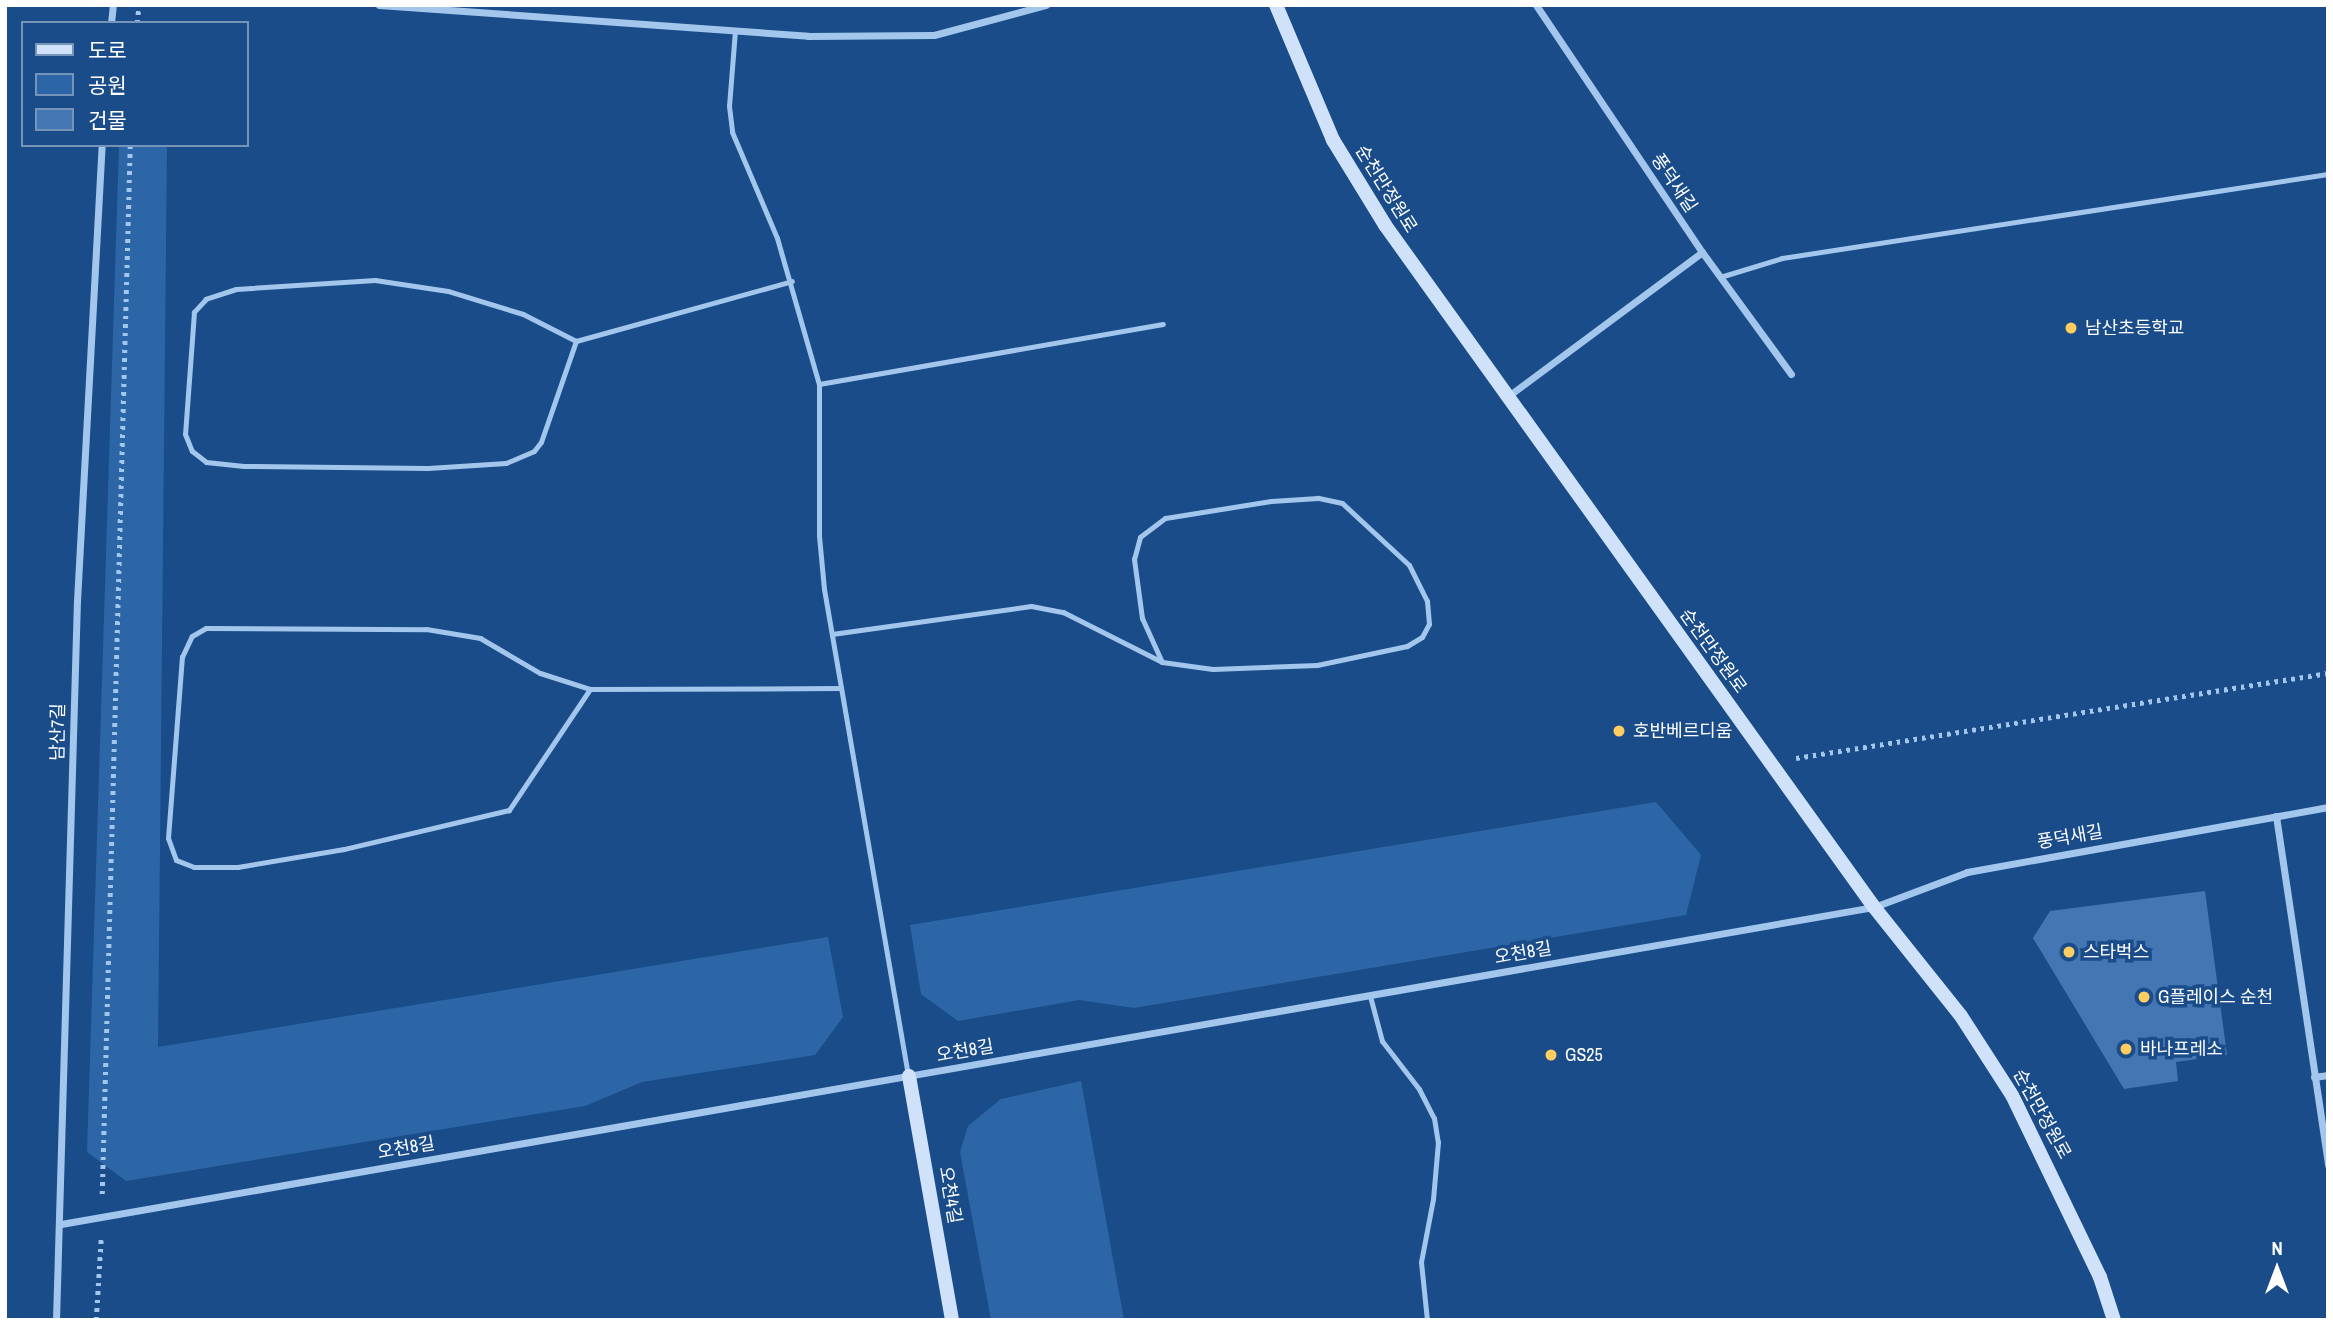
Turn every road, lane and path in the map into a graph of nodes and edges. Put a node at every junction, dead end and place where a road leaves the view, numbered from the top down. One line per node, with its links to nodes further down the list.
1 (379, 5): 5 (street)
2 (1046, 5): 5 (street)
3 (1276, 5): 16 (main road, 순천만정원로)
4 (1536, 5): 9 (street, 풍덕새길)
5 (736, 30): 11 (lane)
6 (102, 147): 32 (street, 남산7길)
7 (130, 147): 31 (path)
8 (2328, 174): 10 (lane)
9 (1702, 252): 10 (street, 풍덕새길); 16 (street)
10 (1720, 277): 14 (street, 풍덕새길)
11 (792, 281): 13 (lane); 15 (lane)
12 (1163, 324): 15 (lane)
13 (576, 341): 13 (lane)
14 (1791, 374)
15 (819, 384): 17 (lane)
16 (1507, 397): 22 (main road, 순천만정원로)
17 (832, 634): 18 (lane); 20 (lane)
18 (1162, 662): 18 (lane)
19 (2328, 673): 22 (path)
20 (842, 688): 21 (lane); 28 (lane)
21 (590, 689): 21 (lane)
22 (1769, 762): 25 (main road, 순천만정원로)
23 (2328, 807): 24 (street, 풍덕새길)
24 (2276, 816): 25 (street, 풍덕새길); 29 (street)
25 (1874, 907): 26 (street, 오천8길); 37 (main road, 순천만정원로)
26 (1370, 996): 28 (street, 오천8길); 36 (lane)
27 (2328, 1074): 29 (street)
28 (909, 1076): 31 (street, 오천8길); 35 (main road, 오천4길)
29 (2314, 1077): 30 (street)
30 (2328, 1165)
31 (102, 1217): 32 (street, 오천8길); 34 (path)
32 (61, 1224): 33 (street, 남산7길)
33 (56, 1320)
34 (96, 1320)
35 (952, 1320)
36 (1427, 1320)
37 (2115, 1320)

